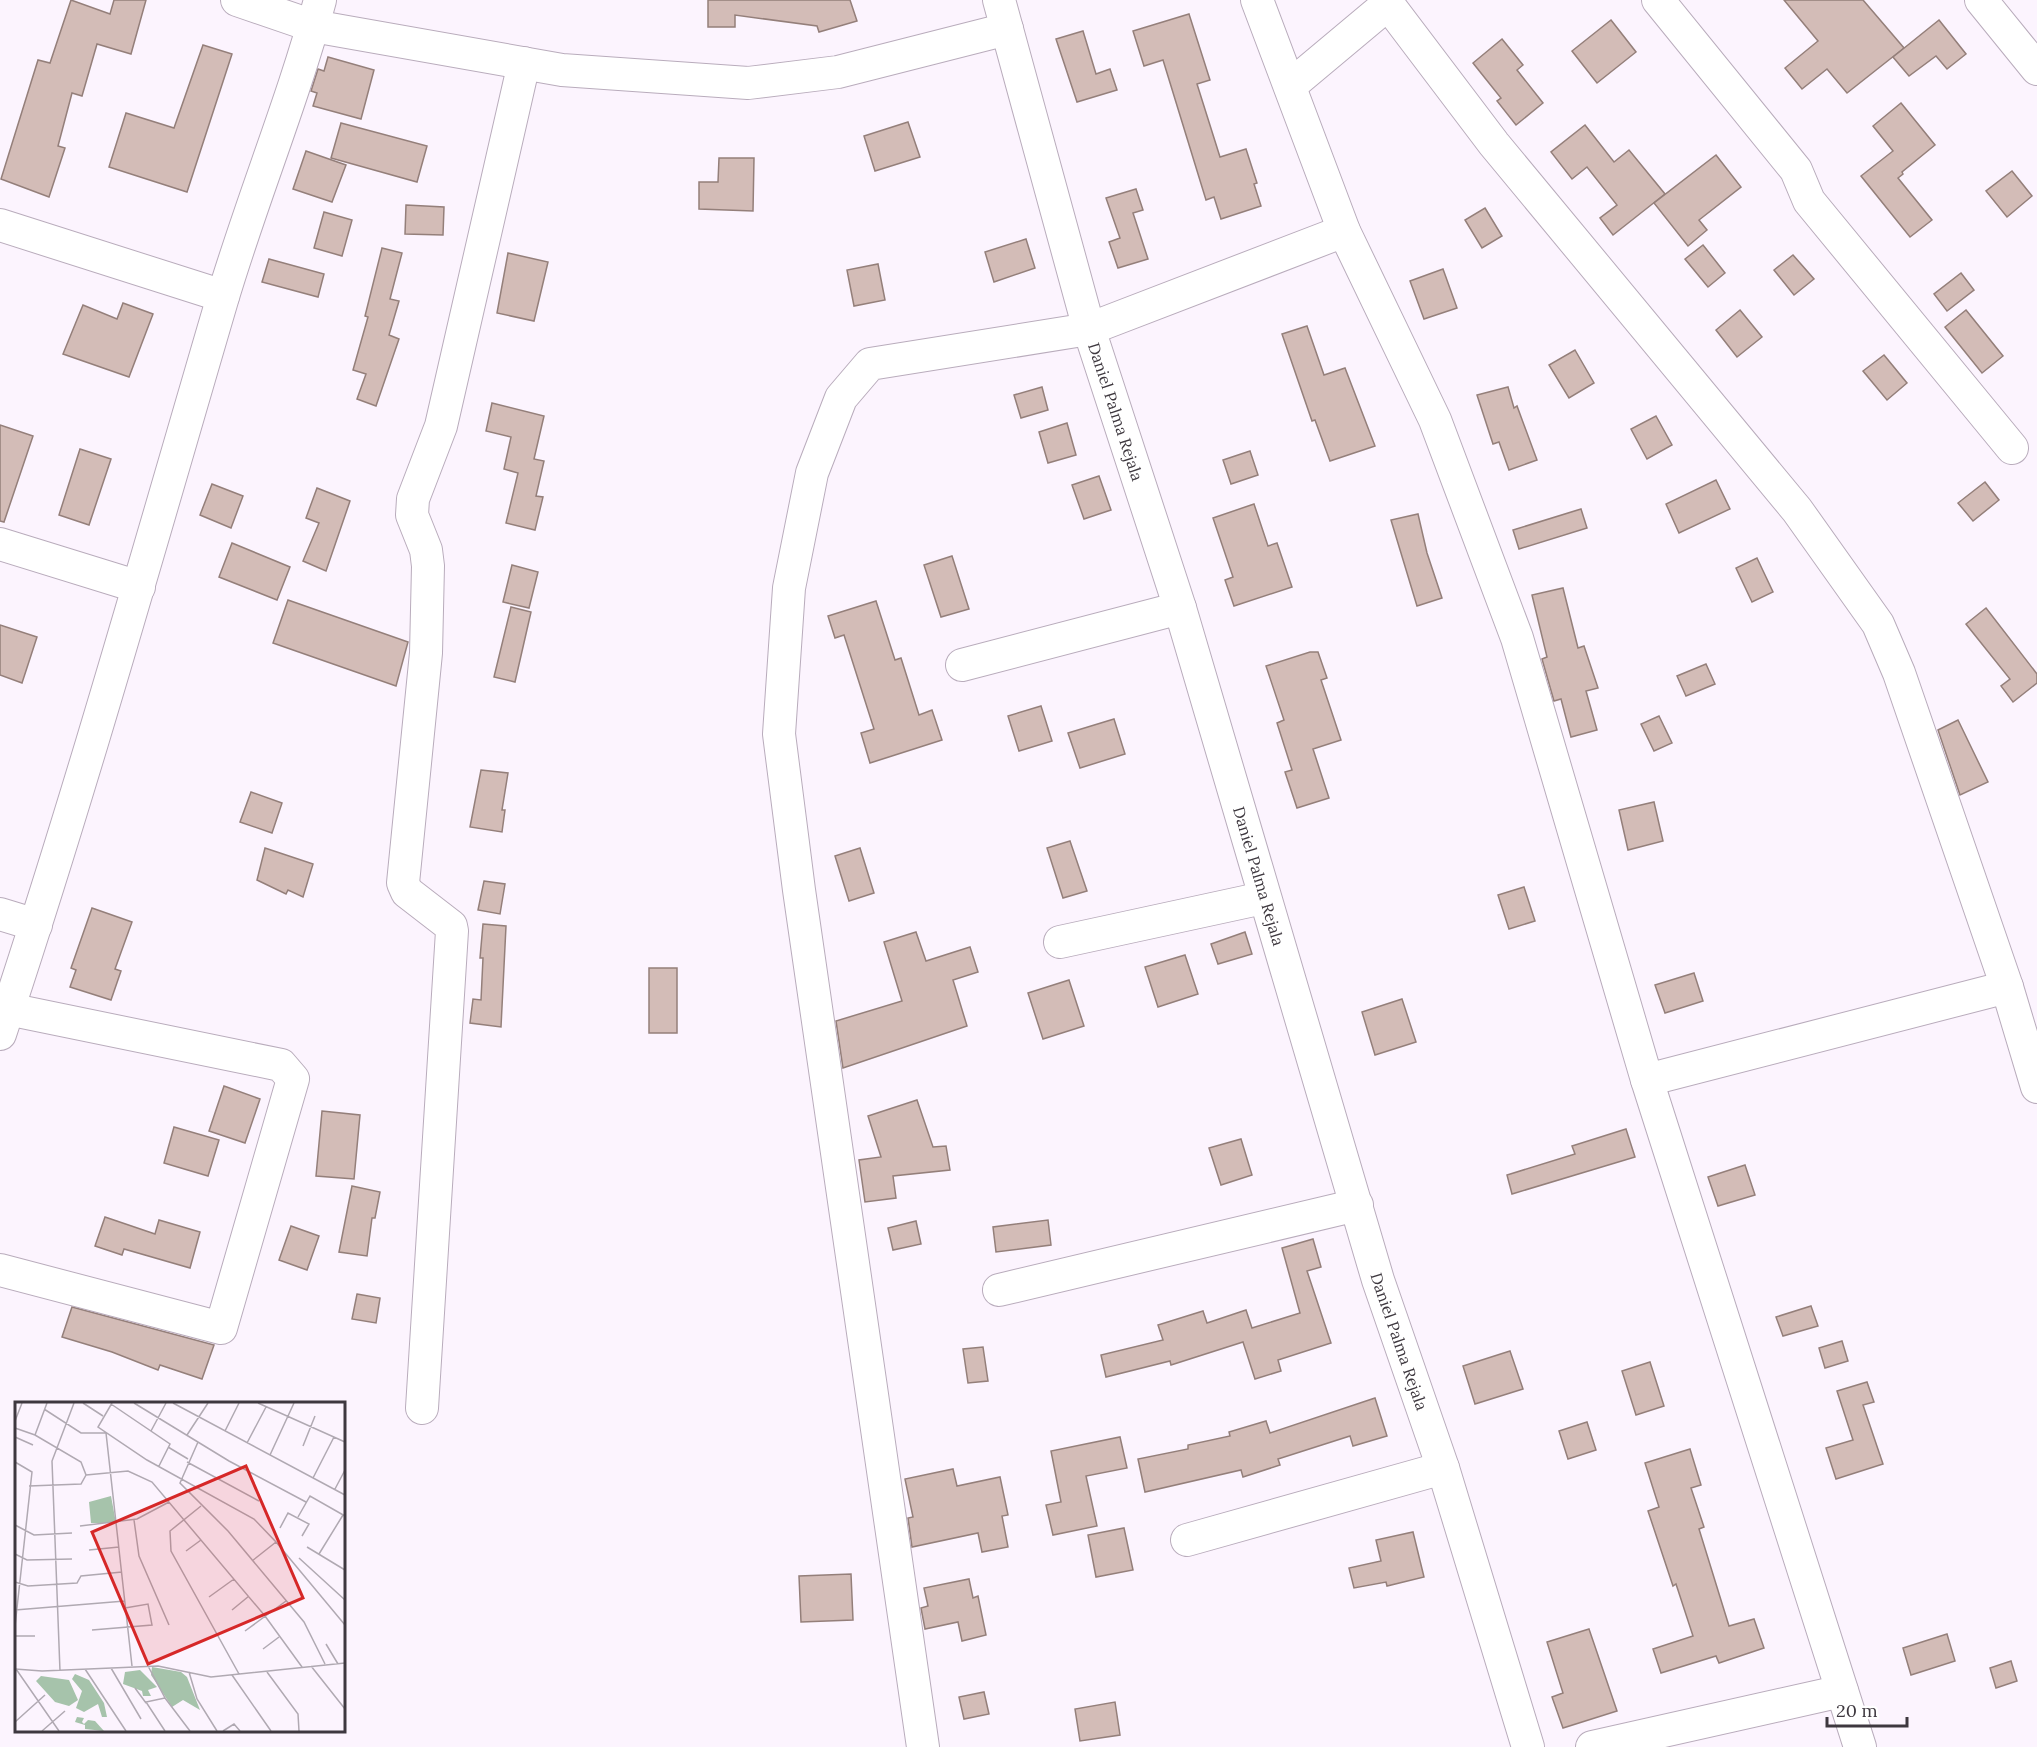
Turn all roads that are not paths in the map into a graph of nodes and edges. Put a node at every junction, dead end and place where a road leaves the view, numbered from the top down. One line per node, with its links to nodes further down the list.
1 (237, 0): 6 (street)
2 (1257, 0): 10 (street)
3 (1658, 0): 15 (street)
4 (1981, 0): 9 (street)
5 (1387, 2): 10 (street); 24 (street)
6 (317, 13): 8 (street); 13 (street)
7 (1003, 14): 8 (street); 14 (street, Daniel Palma Rejala)
8 (524, 63): 31 (street)
9 (2037, 69)
10 (1290, 86): 12 (street)
11 (0, 225): 13 (street)
12 (1344, 231): 14 (street); 26 (street)
13 (223, 296): 17 (street)
14 (1089, 329): 18 (street, Daniel Palma Rejala); 35 (street)
15 (2012, 448)
16 (0, 544): 17 (street)
17 (139, 587): 22 (street)
18 (1180, 608): 19 (street); 20 (street, Daniel Palma Rejala)
19 (962, 665)
20 (1263, 898): 23 (street); 28 (street, Daniel Palma Rejala)
21 (0, 914): 22 (street)
22 (36, 925): 25 (street)
23 (1060, 942)
24 (2007, 987): 26 (street); 27 (street)
25 (4, 1021): 29 (street)
26 (1647, 1080): 34 (street)
27 (2037, 1087)
28 (1357, 1205): 30 (street); 32 (street, Daniel Palma Rejala)
29 (0, 1270)
30 (999, 1290)
31 (422, 1408)
32 (1443, 1468): 33 (street); 36 (street, Daniel Palma Rejala)
33 (1188, 1539)
34 (1842, 1691): 37 (street); 38 (street)
35 (923, 1747)
36 (1528, 1747)
37 (1592, 1747)
38 (1860, 1747)

